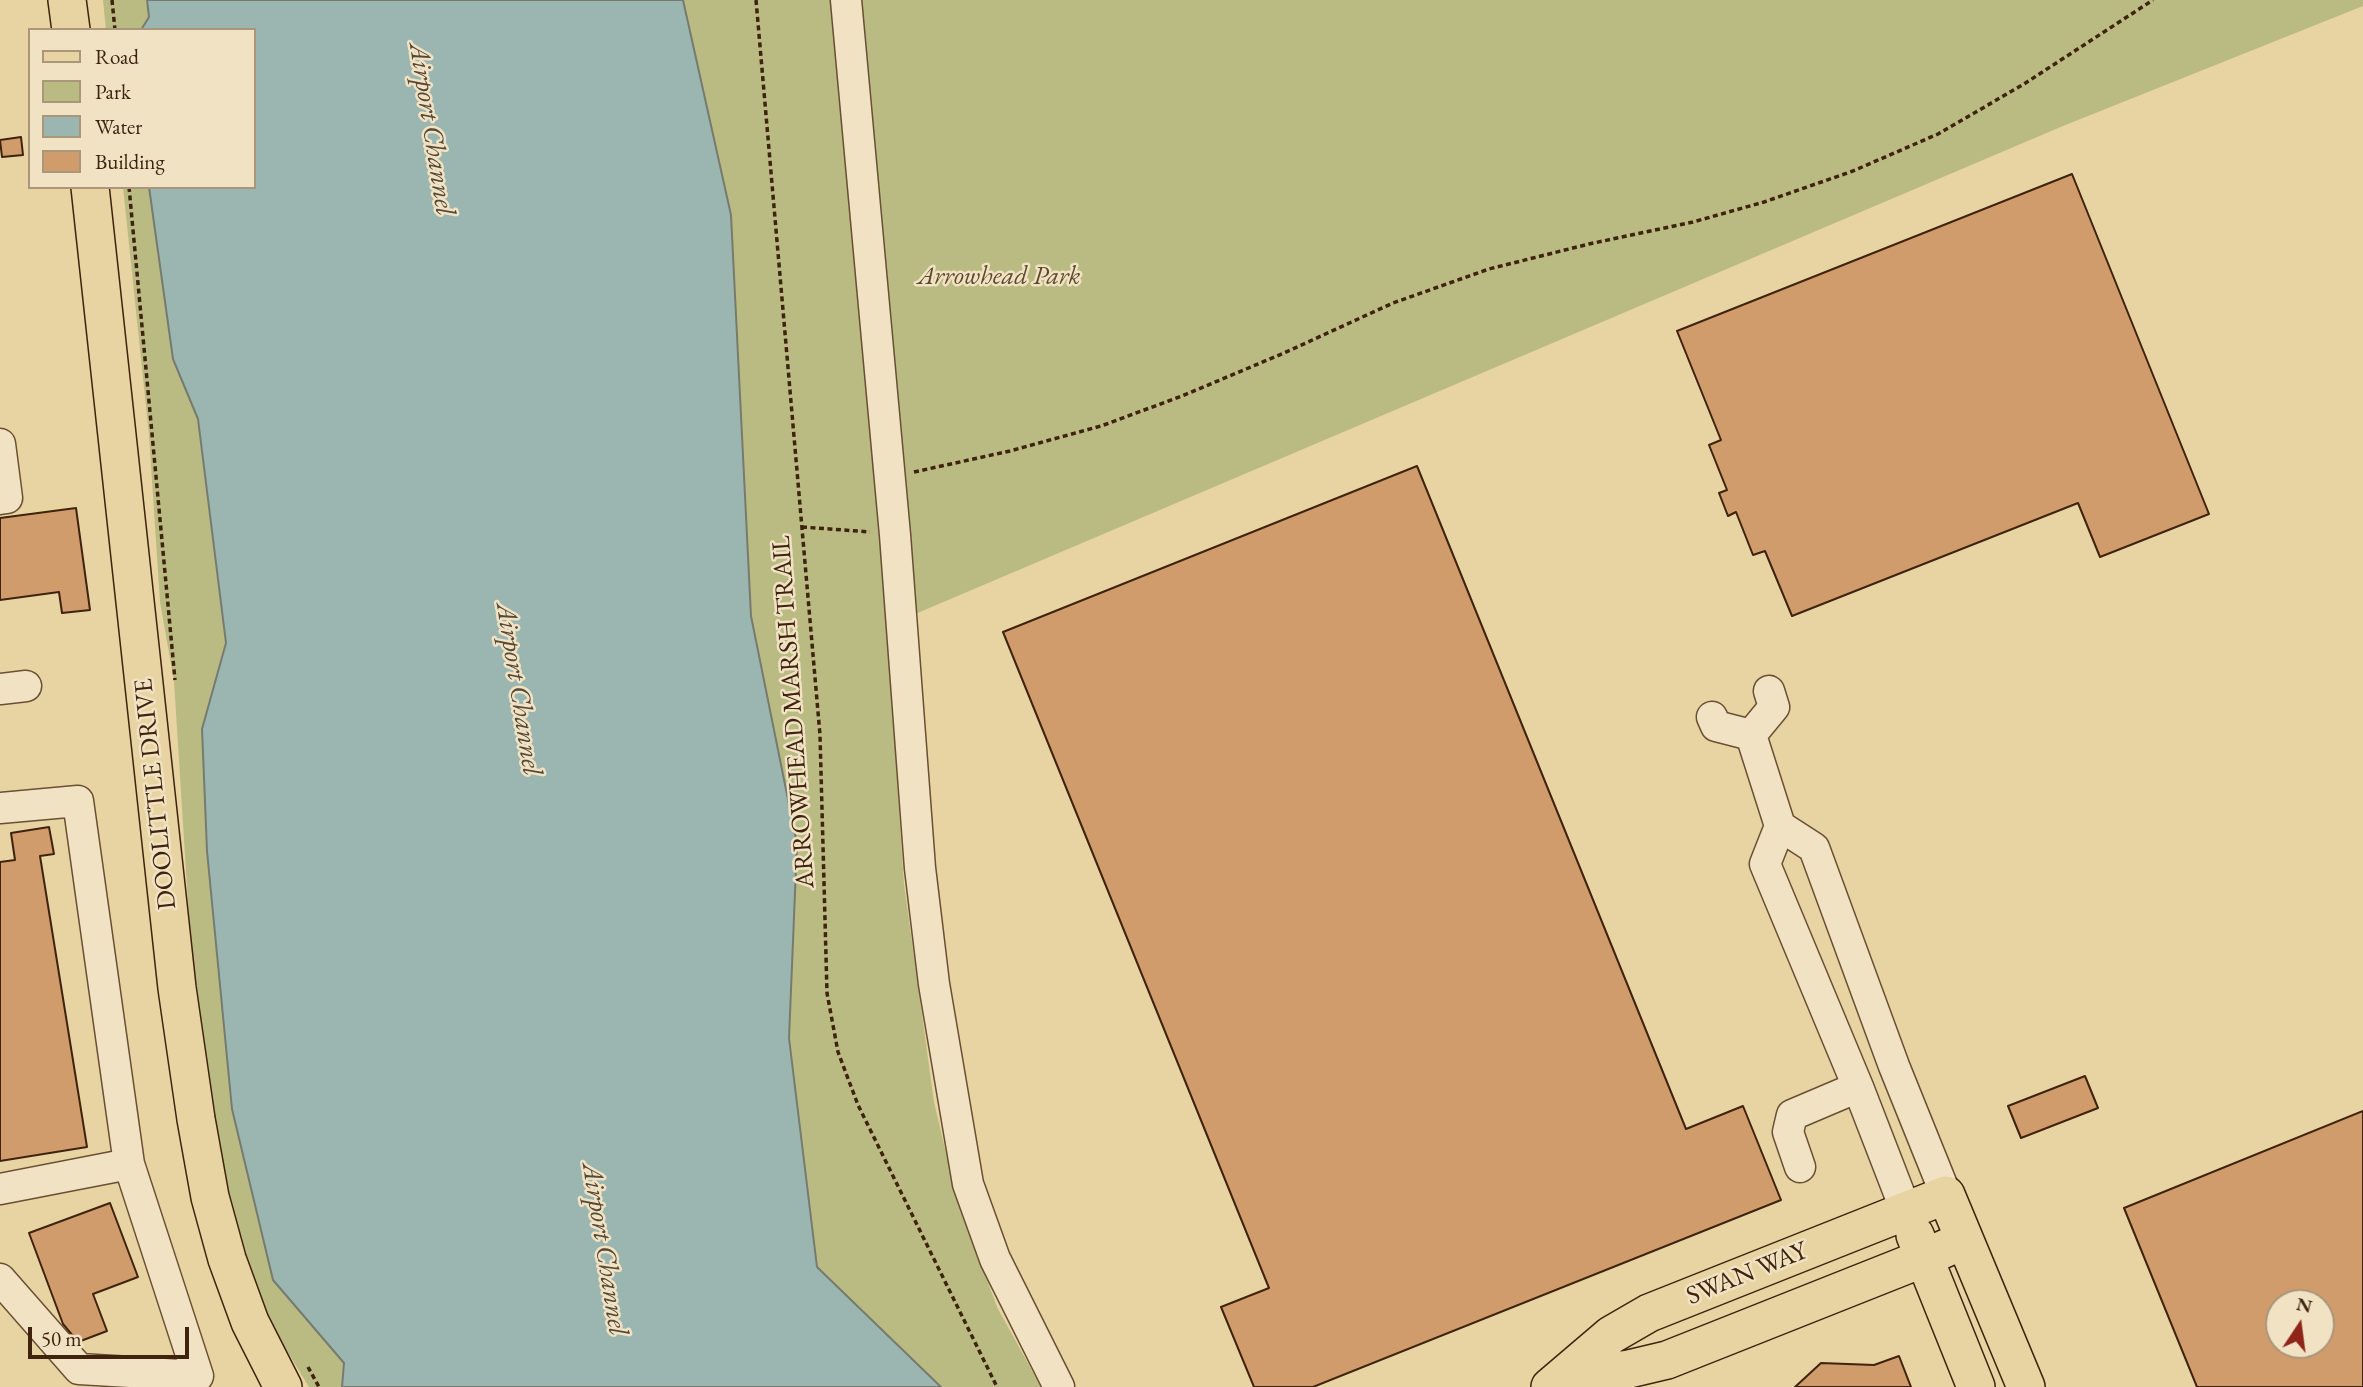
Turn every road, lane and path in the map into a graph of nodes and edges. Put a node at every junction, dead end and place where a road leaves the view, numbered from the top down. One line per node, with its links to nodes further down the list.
1 (67, 0): 6 (main road)
2 (112, 0): 7 (path)
3 (756, 0): 13 (path, ARROWHEAD MARSH TRAIL)
4 (846, 0): 11 (lane)
5 (2153, 0): 11 (path)
6 (71, 28)
7 (115, 28)
8 (90, 189): 30 (main road, DOOLITTLE DRIVE)
9 (129, 189): 15 (path)
10 (0, 444): 12 (lane)
11 (889, 478): 14 (lane)
12 (0, 499)
13 (802, 527): 14 (path); 34 (path, ARROWHEAD MARSH TRAIL)
14 (895, 535): 35 (lane)
15 (176, 688)
16 (1769, 691): 18 (lane)
17 (1712, 717): 18 (lane)
18 (1751, 736): 20 (lane)
19 (0, 808): 22 (lane)
20 (1780, 826): 21 (lane); 25 (lane)
21 (1858, 1087): 23 (lane); 26 (lane)
22 (129, 1164): 24 (lane); 31 (lane)
23 (1800, 1167)
24 (0, 1189)
25 (1946, 1195): 26 (main road, SWAN WAY); 27 (main road)
26 (1906, 1211): 28 (main road); 32 (main road, SWAN WAY)
27 (1964, 1240): 28 (main road, SWAN WAY); 37 (main road)
28 (1924, 1258): 32 (main road, SWAN WAY); 36 (main road)
29 (0, 1279): 31 (lane)
30 (294, 1375): 33 (path)
31 (202, 1382)
32 (1555, 1383)
33 (319, 1387)
34 (997, 1387)
35 (1059, 1387)
36 (1976, 1387)
37 (2026, 1387)

